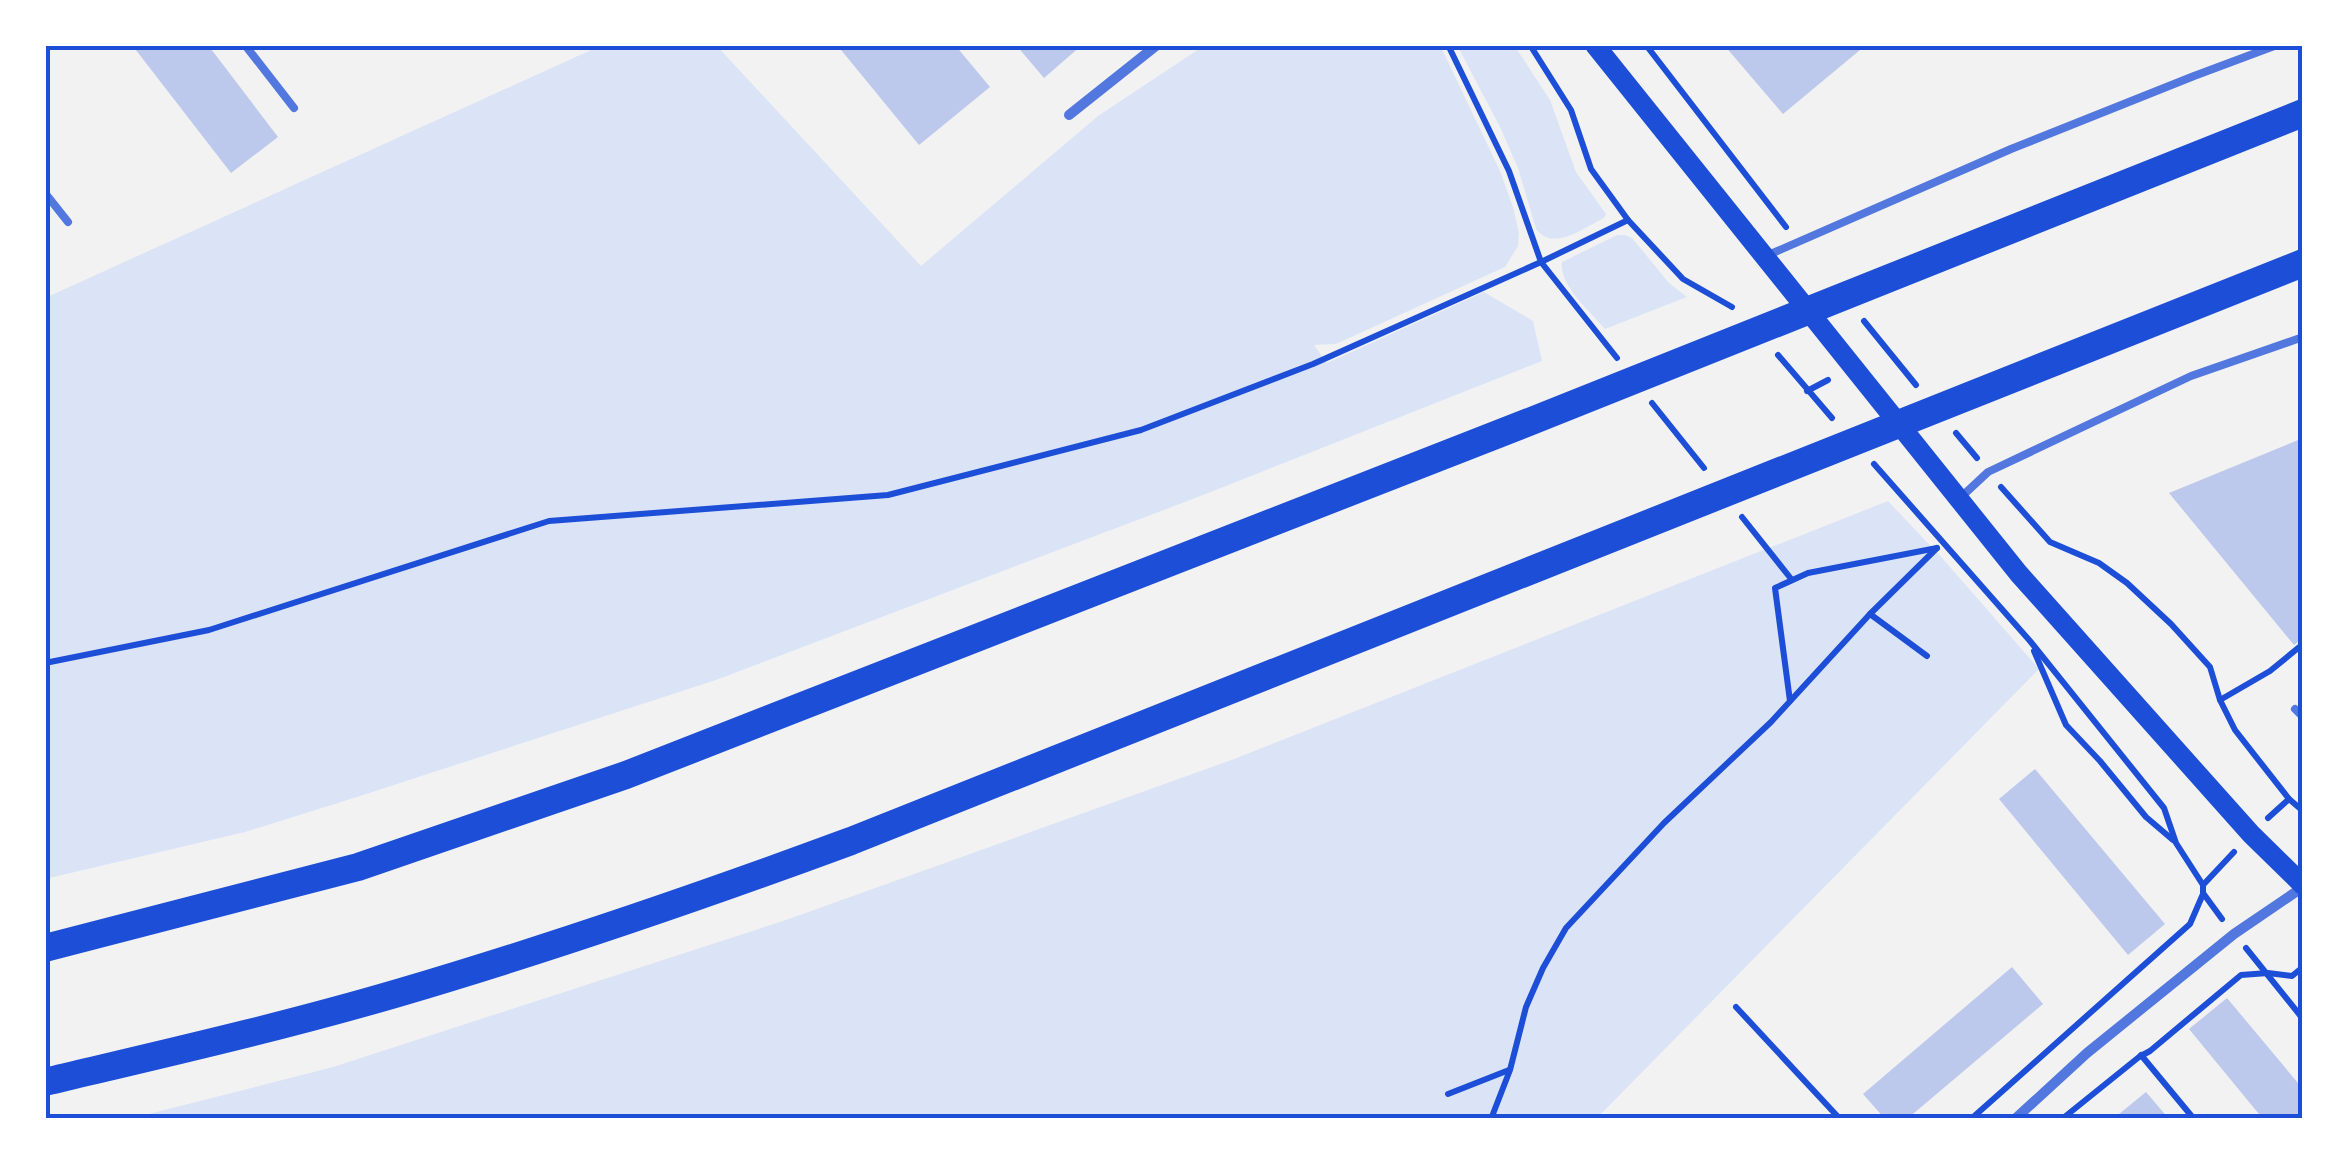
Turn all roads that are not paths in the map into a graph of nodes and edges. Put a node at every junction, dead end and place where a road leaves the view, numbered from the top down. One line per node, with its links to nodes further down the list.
1 (245, 45): 5 (lane)
2 (1157, 45): 7 (street)
3 (1595, 45): 10 (main road)
4 (2277, 45): 10 (lane)
5 (294, 108)
6 (2303, 112): 17 (highway)
7 (1069, 116)
8 (45, 193): 9 (lane)
9 (68, 222)
10 (1766, 256): 13 (main road)
11 (2303, 263): 18 (highway)
12 (2303, 337): 13 (lane)
13 (1959, 499): 16 (main road)
14 (2296, 708): 15 (lane)
15 (2303, 717)
16 (2303, 886): 19 (street)
17 (45, 948)
18 (45, 1082)
19 (2015, 1119)

